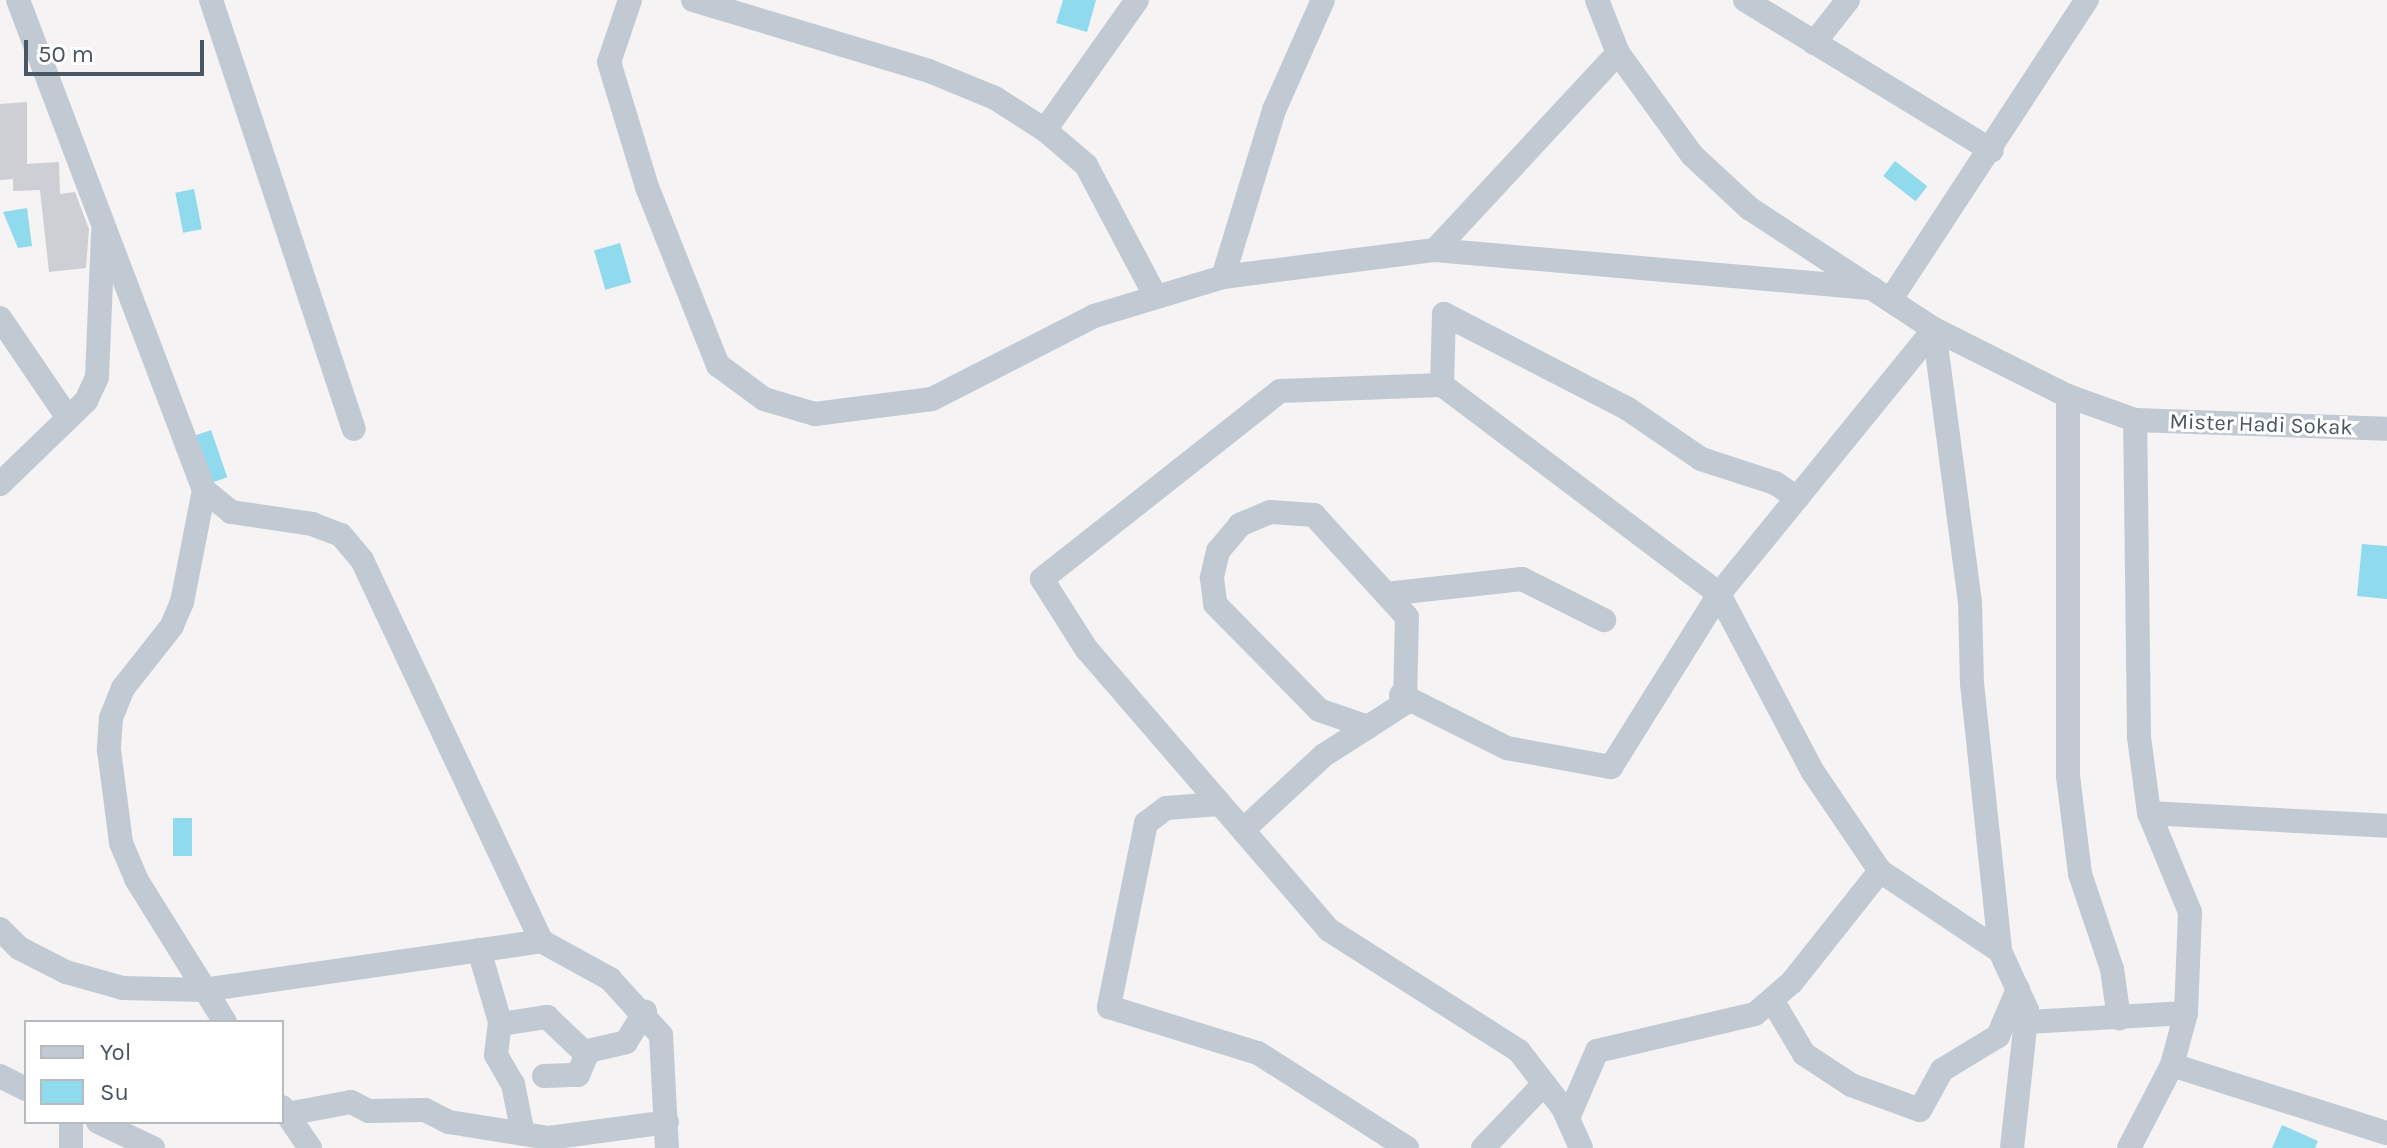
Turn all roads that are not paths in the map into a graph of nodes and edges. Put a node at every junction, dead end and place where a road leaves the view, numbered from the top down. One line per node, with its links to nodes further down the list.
1 (18, 0): 15 (street)
2 (211, 0): 26 (street)
3 (630, 0): 19 (street)
4 (693, 0): 13 (street)
5 (1137, 0): 13 (street)
6 (1323, 0): 17 (street)
7 (1597, 0): 12 (street, Mister Hadi Sokak)
8 (1745, 0): 11 (street)
9 (1848, 0): 11 (street)
10 (2087, 0): 14 (street)
11 (1814, 43): 14 (street)
12 (1618, 53): 16 (street); 18 (street, Mister Hadi Sokak)
13 (1045, 130): 19 (street)
14 (1992, 151): 18 (street)
15 (104, 222): 24 (street); 29 (street)
16 (1435, 250): 17 (street); 18 (street)
17 (1223, 277): 19 (street)
18 (1882, 293): 21 (street, Mister Hadi Sokak)
19 (1156, 297)
20 (0, 318): 24 (street)
21 (1934, 329): 23 (street, Mister Hadi Sokak); 30 (street); 44 (street)
22 (1442, 385): 30 (street); 32 (street); 36 (street)
23 (2068, 396): 25 (street, Mister Hadi Sokak); 50 (street)
24 (68, 418): 28 (street)
25 (2135, 420): 27 (street, Mister Hadi Sokak); 37 (street)
26 (354, 429)
27 (2387, 429)
28 (0, 484)
29 (204, 490): 42 (street); 46 (street)
30 (1797, 498): 32 (street)
31 (1386, 594): 33 (street); 34 (street); 35 (street)
32 (1719, 594): 34 (street); 40 (street)
33 (1604, 620)
34 (1401, 695): 35 (street)
35 (1368, 727): 39 (street)
36 (1220, 804): 39 (street); 74 (street)
37 (2149, 813): 38 (street); 49 (street)
38 (2387, 826)
39 (1243, 830): 58 (street)
40 (1880, 871): 44 (street); 47 (street)
41 (0, 929): 46 (street)
42 (541, 941): 43 (street); 48 (street)
43 (479, 950): 46 (street); 53 (street)
44 (2000, 951): 45 (street)
45 (2018, 989): 47 (street); 52 (street)
46 (203, 990): 51 (street)
47 (1772, 1000): 67 (street)
48 (645, 1012): 54 (street); 62 (street)
49 (2186, 1013): 50 (street); 55 (street)
50 (2119, 1019): 52 (street)
51 (224, 1020)
52 (2026, 1022): 76 (street)
53 (500, 1024): 54 (street); 66 (street)
54 (587, 1055): 57 (street)
55 (2172, 1065): 65 (street); 77 (street)
56 (0, 1076): 59 (street)
57 (544, 1076)
58 (1544, 1084): 67 (street); 75 (street)
59 (24, 1088)
60 (285, 1110): 61 (street); 71 (street)
61 (449, 1122): 66 (street); 72 (street)
62 (667, 1122): 68 (street); 73 (street)
63 (71, 1124): 69 (street)
64 (102, 1124): 70 (street)
65 (2387, 1133)
66 (523, 1134): 68 (street)
67 (1580, 1138)
68 (578, 1141)
69 (71, 1148)
70 (153, 1148)
71 (310, 1148)
72 (454, 1148)
73 (667, 1148)
74 (1407, 1148)
75 (1483, 1148)
76 (2012, 1148)
77 (2129, 1148)

